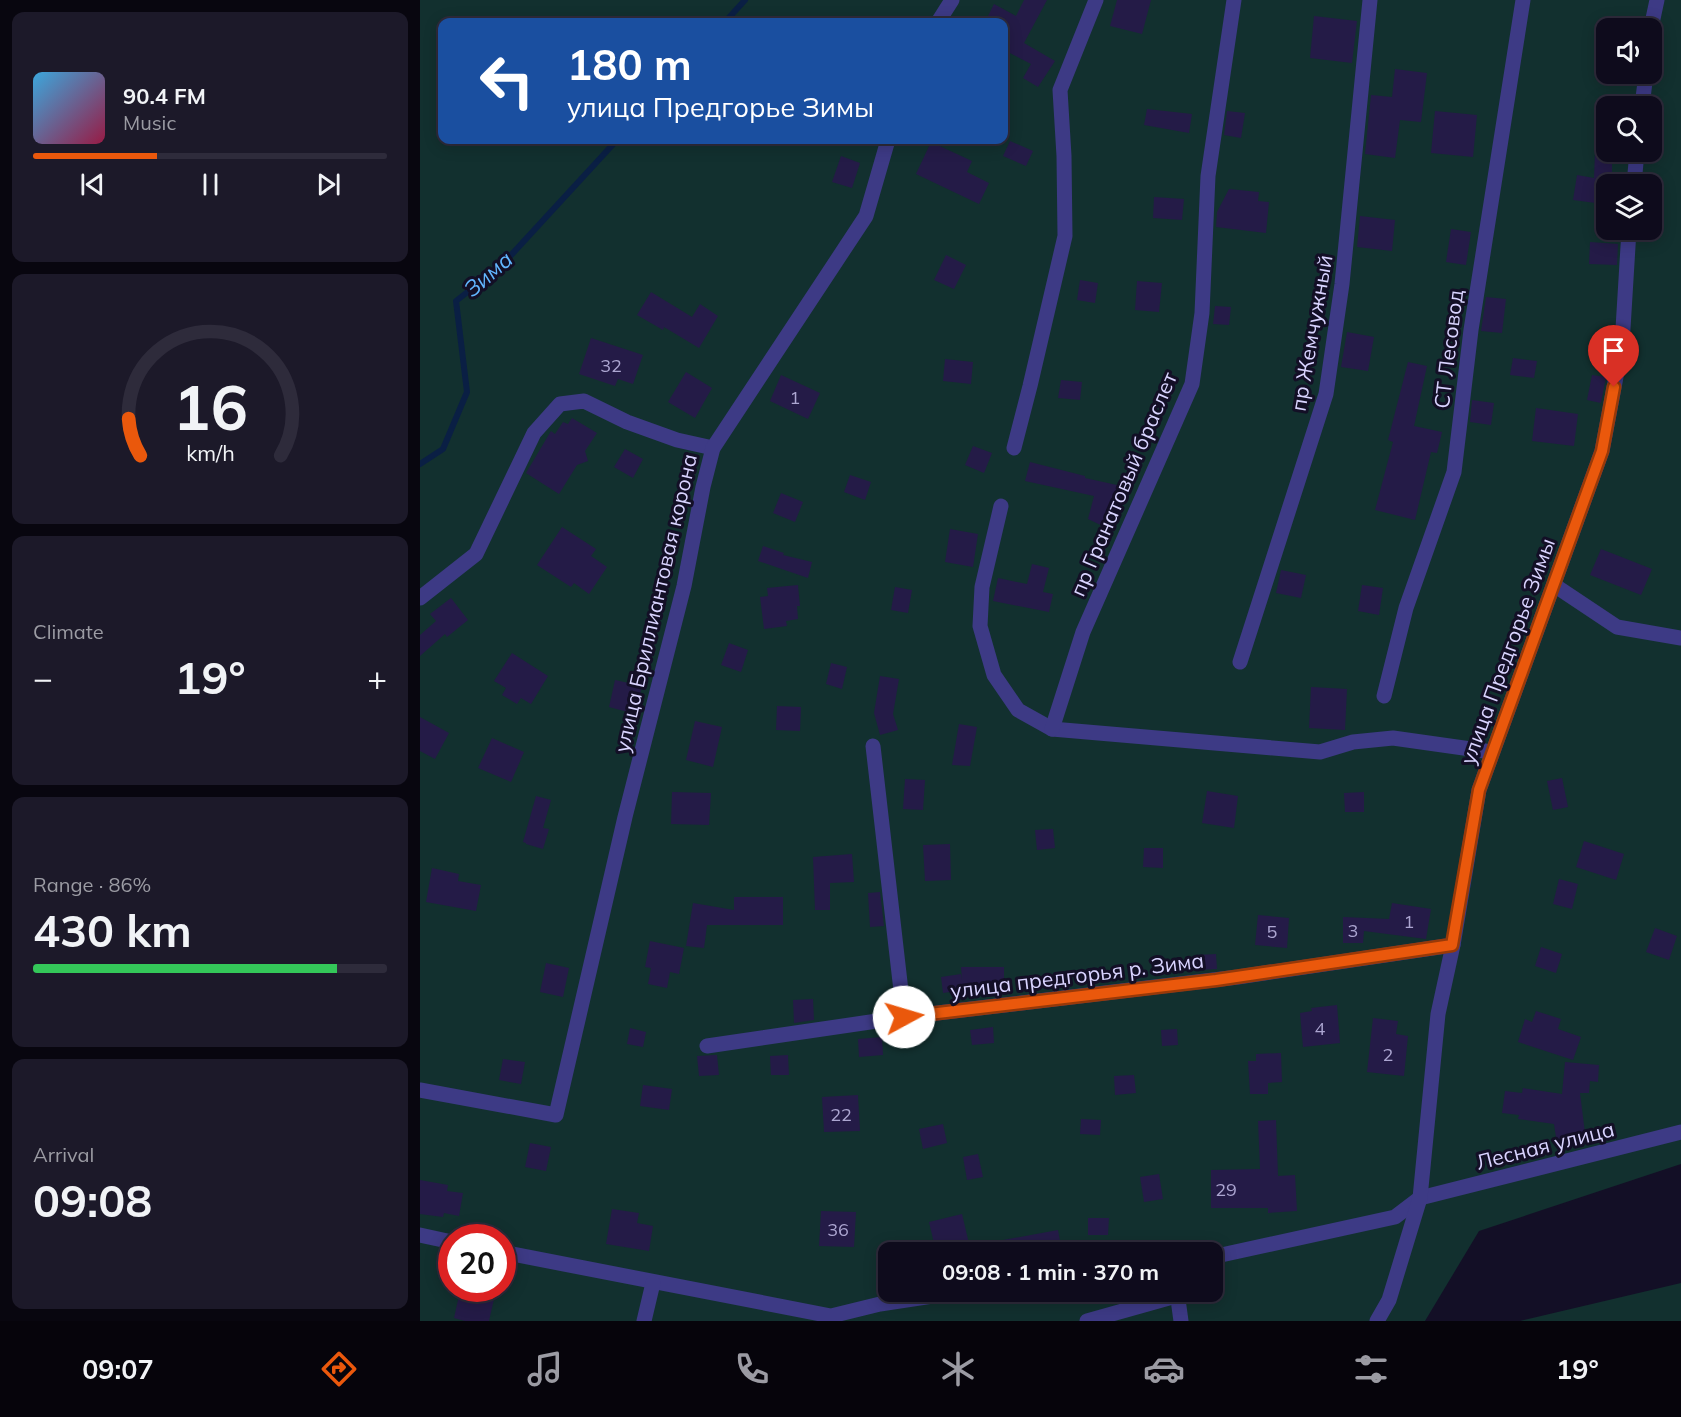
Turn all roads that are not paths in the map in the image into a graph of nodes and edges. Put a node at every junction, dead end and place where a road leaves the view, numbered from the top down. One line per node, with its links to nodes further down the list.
1 (952, 0): 7 (street)
2 (1096, 0): 12 (street)
3 (1234, 0): 19 (street, пр Гранатовый браслет)
4 (1370, 0): 17 (street, пр Жемчужный)
5 (1523, 0): 18 (street, СТ Лесовод)
6 (1657, 0): 8 (street)
7 (941, 18)
8 (1653, 18)
9 (887, 144): 11 (street, улица Бриллиантовая корона)
10 (1628, 240): 14 (street, улица Предгорье Зимы)
11 (713, 448): 15 (street); 25 (street, улица Бриллиантовая корона)
12 (1014, 448)
13 (1000, 506): 19 (street)
14 (1554, 585): 16 (street); 21 (street, улица Предгорье Зимы)
15 (420, 598)
16 (1681, 638)
17 (1240, 662)
18 (1384, 696)
19 (1052, 729): 21 (street)
20 (873, 746): 23 (street)
21 (1492, 752): 22 (street, улица Предгорье Зимы)
22 (1452, 945): 23 (street, улица предгорья р. Зима); 27 (street, улица Предгорье Зимы)
23 (904, 1017): 24 (street, улица предгорья р. Зима)
24 (707, 1046)
25 (420, 1090)
26 (1681, 1132): 27 (street, Лесная улица)
27 (1420, 1198): 31 (street); 40 (street, улица Предгорье Зимы)
28 (420, 1236): 29 (street)
29 (438, 1239)
30 (516, 1255): 32 (street)
31 (1223, 1255)
32 (653, 1283): 36 (street); 37 (street)
33 (893, 1302): 36 (street)
34 (1150, 1302): 38 (street)
35 (1178, 1302): 39 (street)
36 (830, 1318)
37 (644, 1321)
38 (1087, 1321)
39 (1180, 1321)
40 (1377, 1321)

